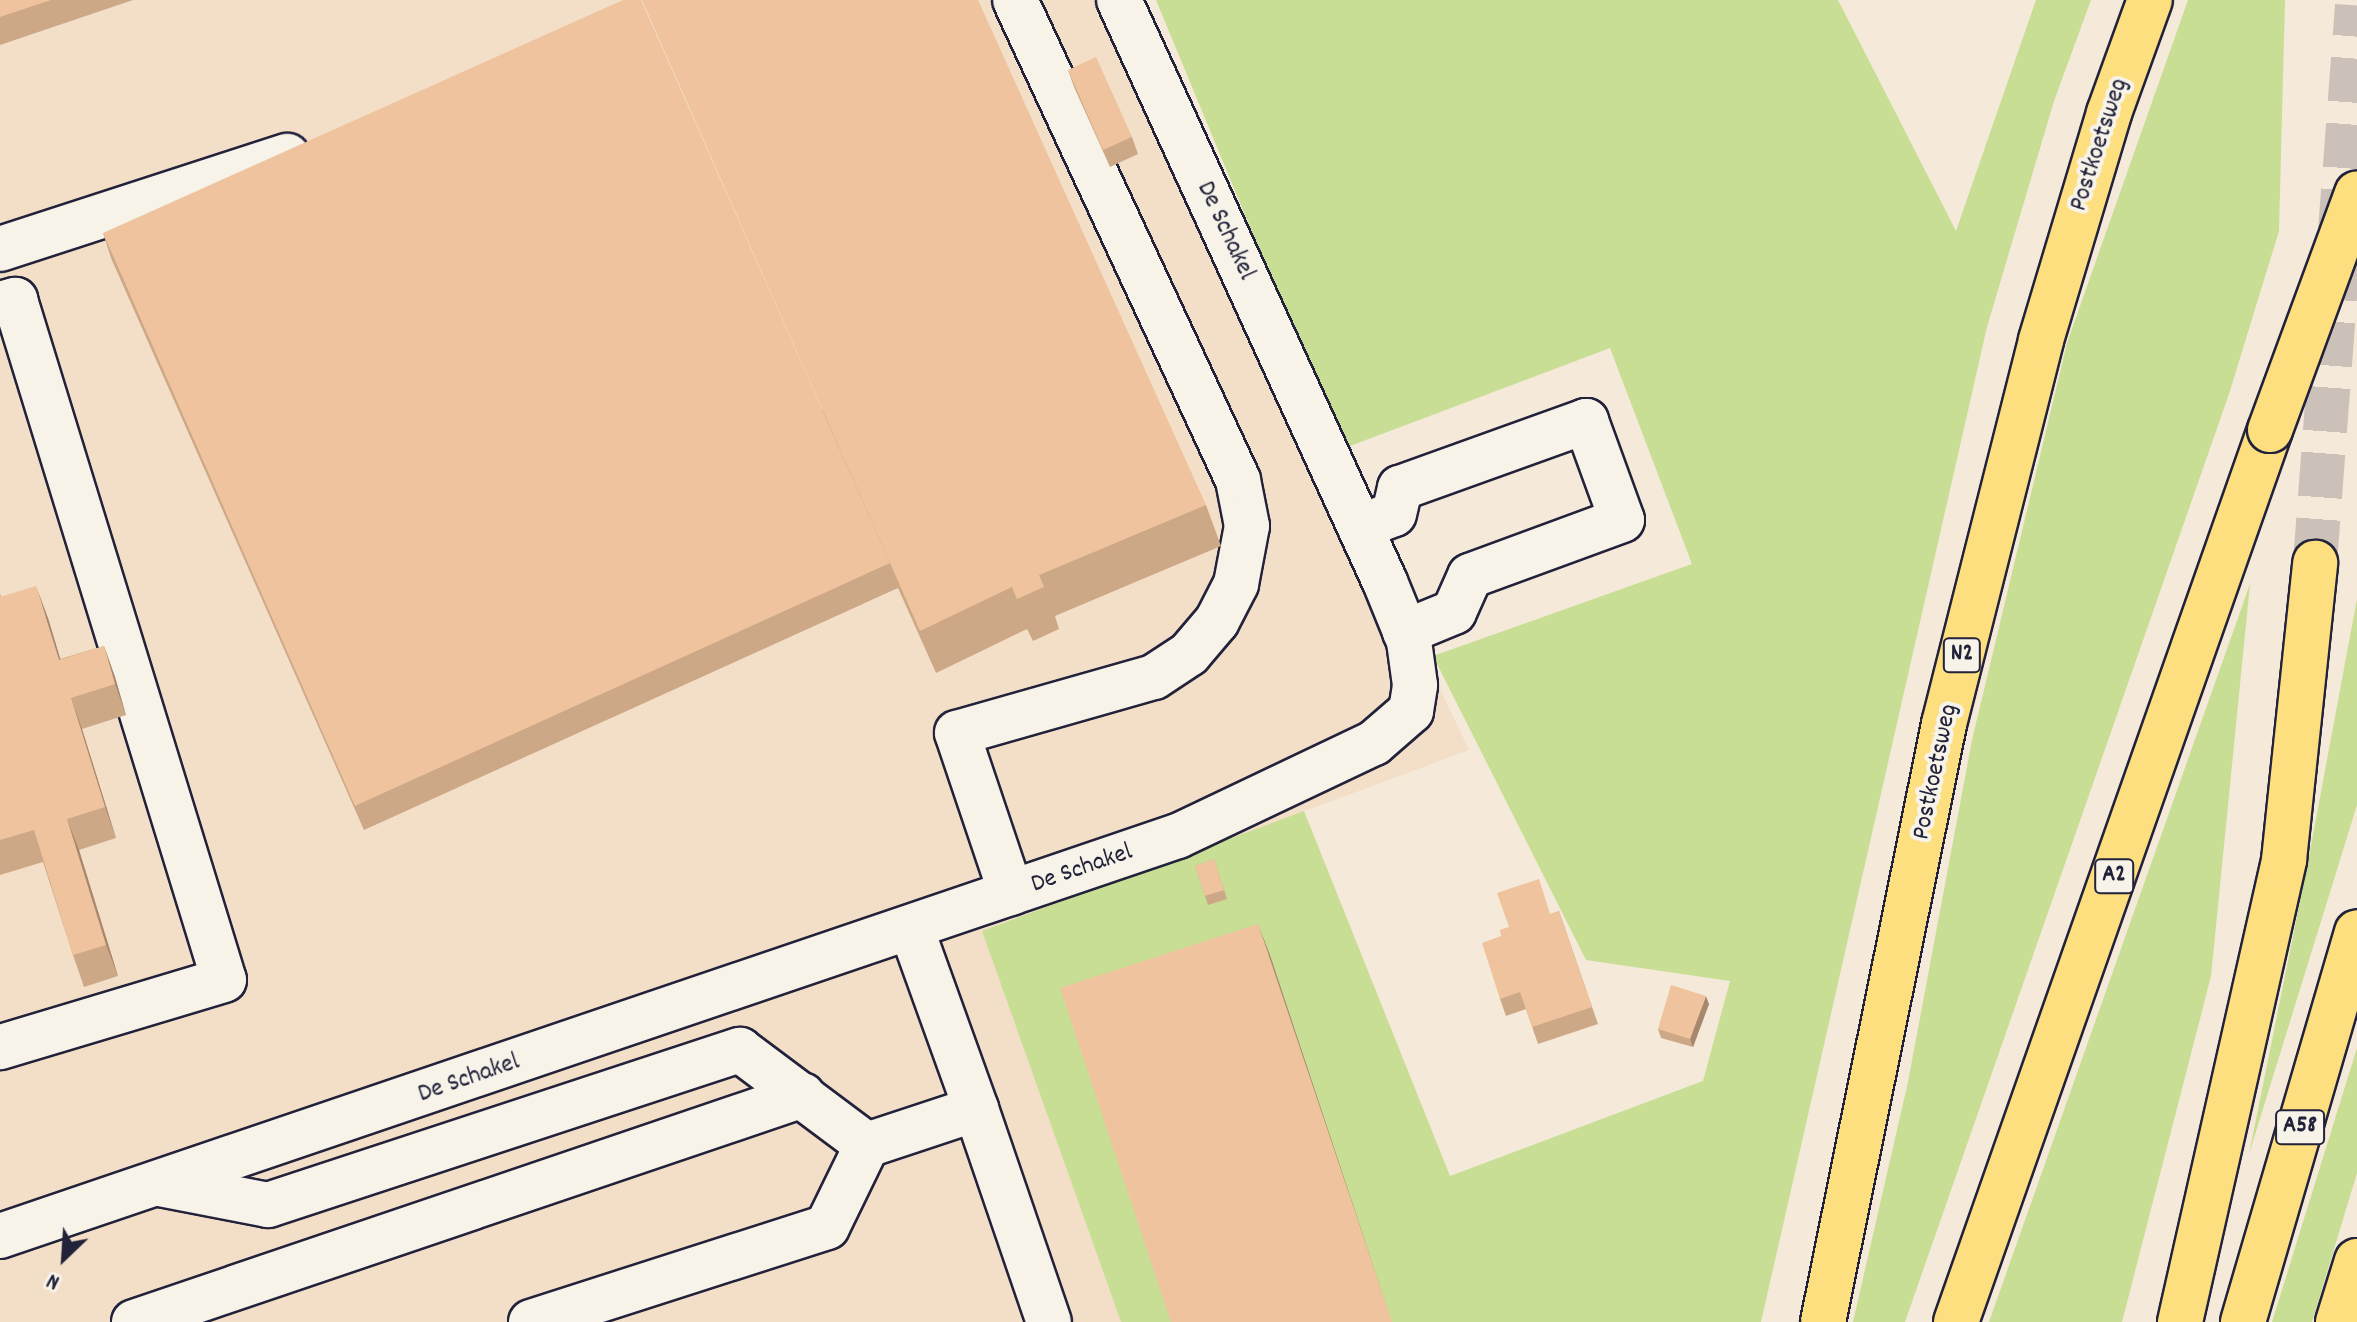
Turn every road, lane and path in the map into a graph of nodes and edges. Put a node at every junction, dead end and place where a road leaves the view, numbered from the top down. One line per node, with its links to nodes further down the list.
1 (1015, 0): 11 (street)
2 (1119, 0): 8 (street, De Schakel)
3 (2150, 0): 24 (highway, Postkoetsweg / N2)
4 (319, 142): 6 (street)
5 (2357, 194): 25 (highway, A2, bridge)
6 (0, 249)
7 (0, 304): 14 (street)
8 (1360, 527): 10 (street, De Schakel); 10 (street)
9 (2315, 563): 26 (highway)
10 (1405, 632): 11 (street, De Schakel)
11 (1011, 893): 12 (street, De Schakel)
12 (911, 928): 16 (street); 18 (street, De Schakel)
13 (2357, 932): 27 (highway, A58)
14 (0, 1047)
15 (803, 1095): 17 (street); 18 (street); 21 (street)
16 (976, 1109): 17 (street); 23 (street)
17 (867, 1145): 22 (street)
18 (157, 1183): 19 (street, De Schakel)
19 (0, 1236)
20 (2357, 1261): 28 (highway)
21 (134, 1322)
22 (531, 1322)
23 (1049, 1322)
24 (1823, 1322)
25 (1956, 1322)
26 (2180, 1322)
27 (2243, 1322)
28 (2338, 1322)

